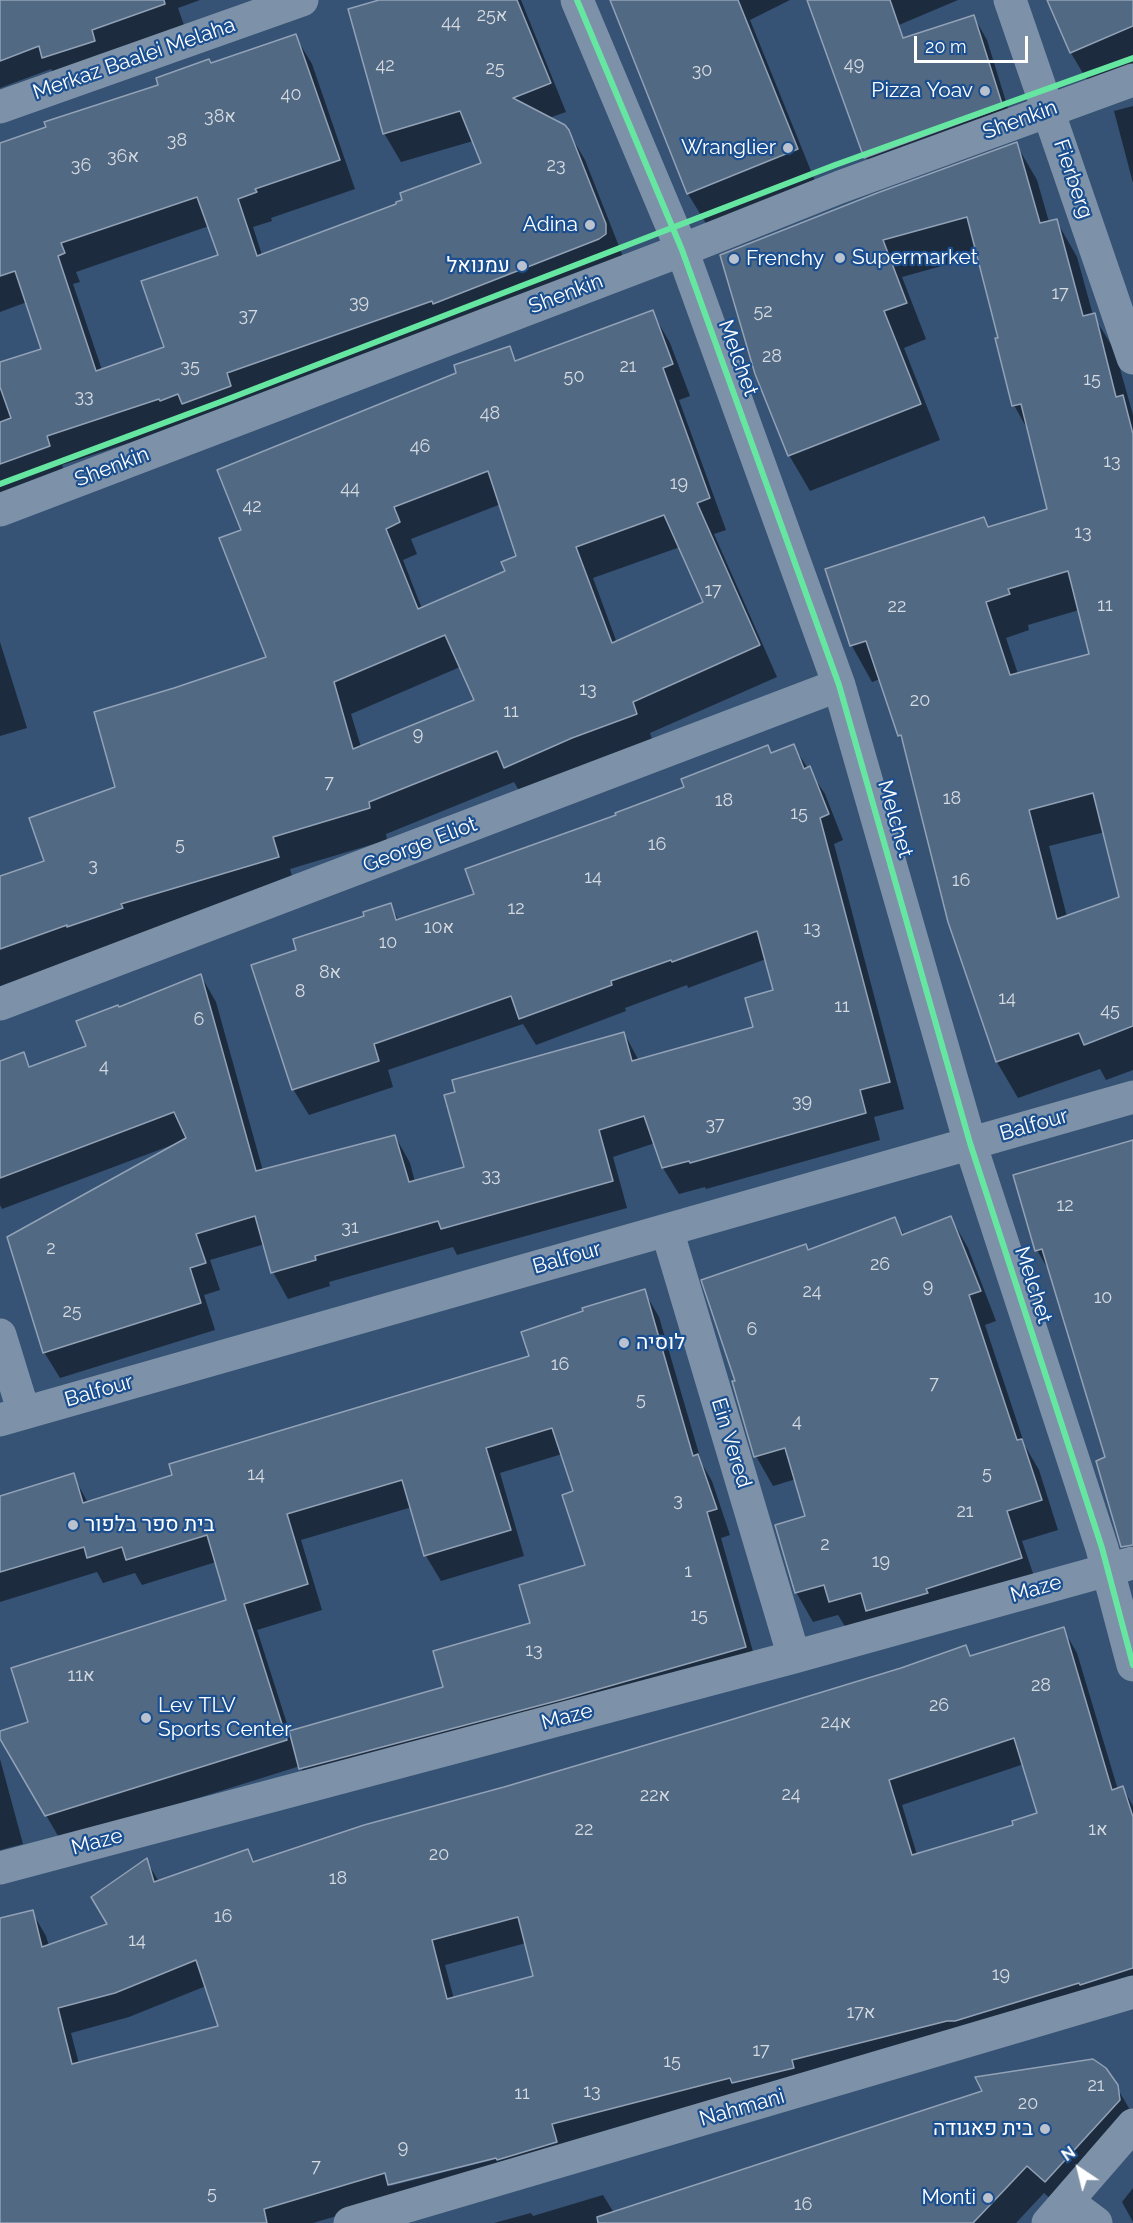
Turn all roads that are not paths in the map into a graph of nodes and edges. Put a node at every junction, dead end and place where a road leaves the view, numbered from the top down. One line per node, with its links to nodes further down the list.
1 (302, 0): 5 (street, Merkaz Baalei Melaha)
2 (577, 0): 7 (street, Melchet)
3 (1010, 0): 6 (street, Fierberg)
4 (1133, 80): 6 (street, Shenkin)
5 (0, 107)
6 (1049, 109): 7 (street, Shenkin); 8 (street, Fierberg)
7 (682, 250): 9 (street, Shenkin); 10 (street, Melchet)
8 (1133, 358)
9 (0, 510)
10 (839, 686): 11 (street, George Eliot); 13 (street, Melchet)
11 (0, 1004)
12 (1133, 1097): 13 (street, Balfour)
13 (970, 1143): 14 (street, Balfour); 17 (street, Melchet)
14 (668, 1230): 16 (street, Balfour); 18 (street, Ein Vered)
15 (0, 1335): 16 (street)
16 (12, 1416)
17 (1120, 1566): 18 (street, Maze); 19 (street, Melchet)
18 (794, 1657): 20 (street, Maze)
19 (1133, 1665)
20 (0, 1868)
21 (1133, 1992): 24 (street, Nahmani)
22 (1133, 2125): 23 (street)
23 (1058, 2213): 25 (street)
24 (350, 2223)
25 (1096, 2223)

